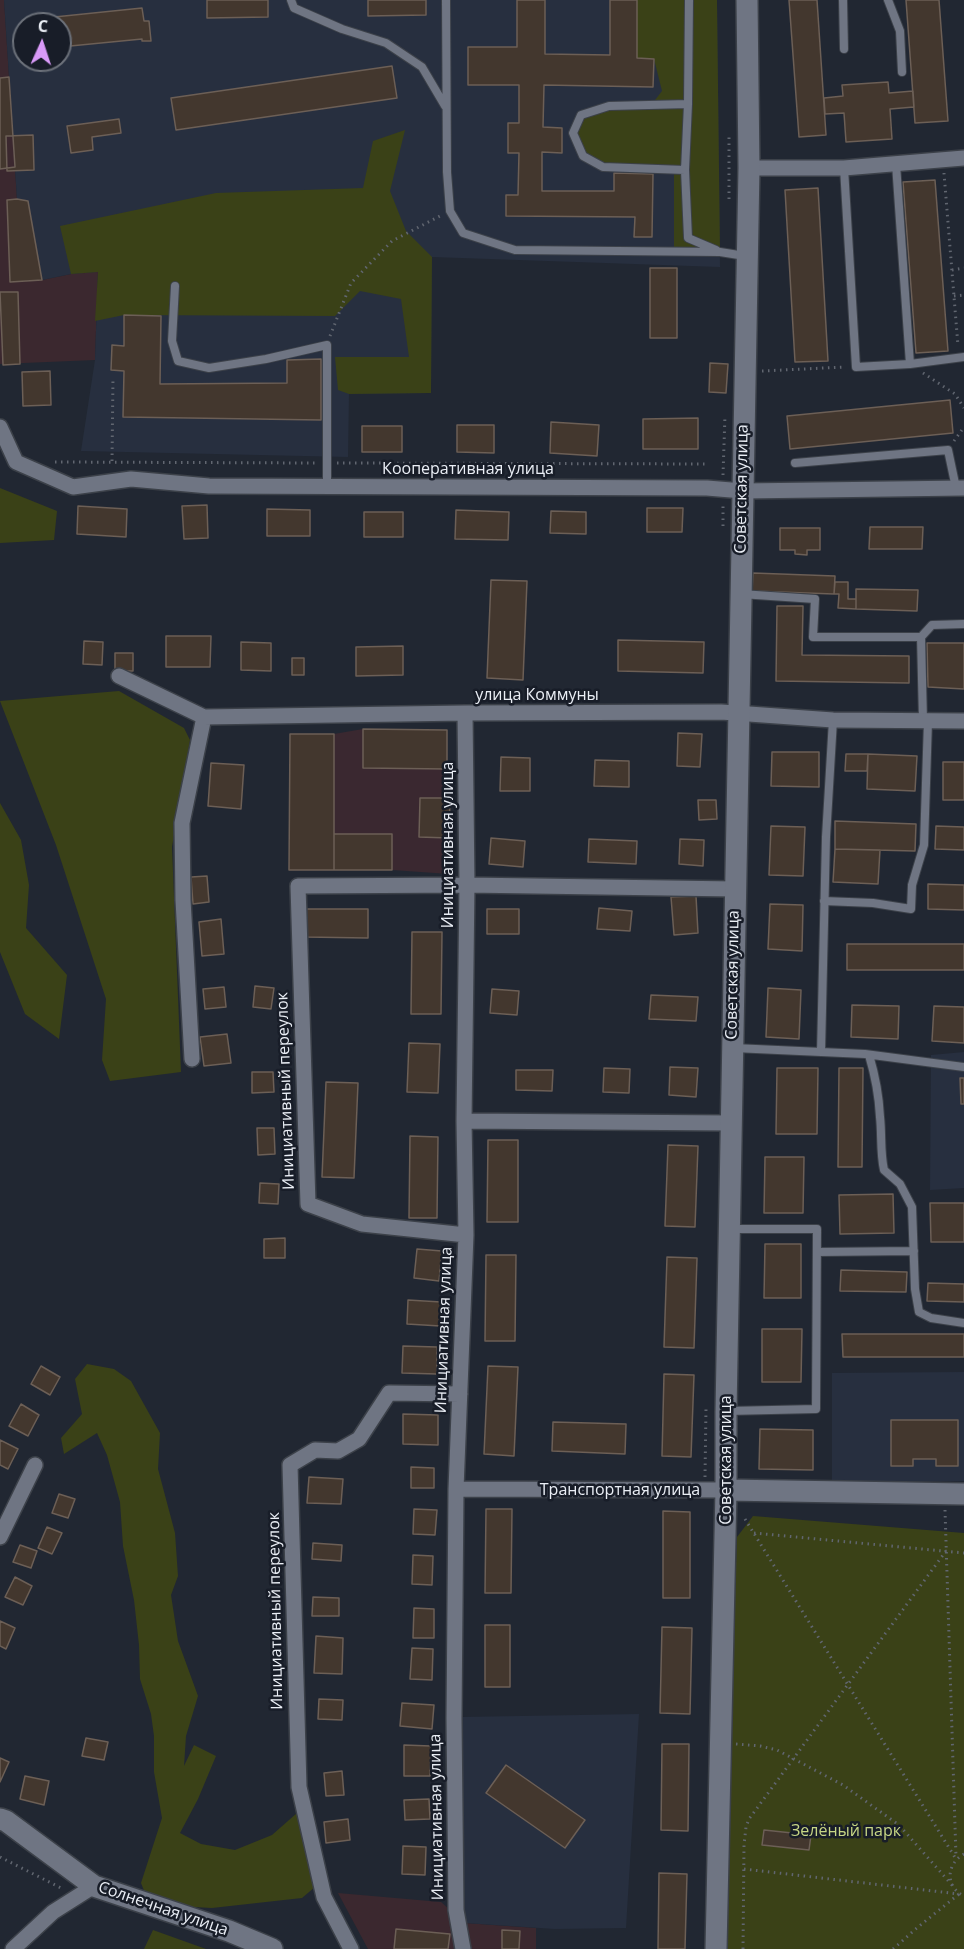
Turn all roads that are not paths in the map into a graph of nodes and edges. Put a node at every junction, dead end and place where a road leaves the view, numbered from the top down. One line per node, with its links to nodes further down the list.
1 (291, 0): 10 (lane)
2 (446, 0): 10 (lane)
3 (689, 0): 9 (lane)
4 (747, 0): 13 (street, Советская улица)
5 (843, 0): 7 (lane)
6 (888, 0): 8 (lane)
7 (844, 49)
8 (902, 72)
9 (688, 104): 15 (lane); 15 (lane)
10 (446, 107): 16 (lane)
11 (964, 158): 12 (street)
12 (896, 164): 14 (street); 20 (lane)
13 (748, 168): 14 (street); 17 (street, Советская улица)
14 (844, 168): 20 (lane)
15 (685, 170): 16 (lane)
16 (720, 252): 17 (lane)
17 (746, 256): 25 (street, Советская улица)
18 (175, 286): 23 (lane)
19 (962, 357): 20 (lane)
20 (910, 364)
21 (0, 427): 23 (street, Кооперативная улица)
22 (795, 463): 24 (lane)
23 (327, 486): 25 (street, Кооперативная улица)
24 (960, 488): 25 (street, Кооперативная улица)
25 (743, 491): 26 (street, Советская улица)
26 (740, 594): 28 (lane); 31 (street, Советская улица)
27 (964, 624): 28 (lane)
28 (921, 637): 34 (lane)
29 (119, 676): 32 (street, улица Коммуны)
30 (465, 712): 31 (street, улица Коммуны); 32 (street, улица Коммуны); 36 (street, Инициативная улица)
31 (739, 713): 33 (street, улица Коммуны); 37 (street, Советская улица)
32 (204, 717): 42 (street)
33 (833, 720): 34 (street, улица Коммуны); 38 (lane)
34 (926, 721): 35 (street, улица Коммуны); 38 (lane)
35 (964, 721)
36 (467, 885): 37 (street); 44 (street, Инициативная улица); 47 (street, Инициативный переулок)
37 (735, 889): 39 (street, Советская улица)
38 (824, 901): 40 (lane)
39 (732, 1048): 40 (lane); 45 (street, Советская улица)
40 (820, 1052): 41 (lane)
41 (869, 1055): 43 (lane); 48 (lane)
42 (192, 1059)
43 (964, 1067)
44 (464, 1121): 45 (street); 47 (street, Инициативная улица)
45 (731, 1123): 46 (street, Советская улица)
46 (729, 1229): 49 (lane); 52 (street, Советская улица)
47 (466, 1235): 51 (street, Инициативная улица)
48 (914, 1251): 49 (lane); 50 (lane)
49 (817, 1252): 52 (lane)
50 (964, 1323)
51 (460, 1394): 54 (street, Инициативная улица); 62 (street, Инициативный переулок)
52 (726, 1411): 55 (street, Советская улица)
53 (35, 1465): 57 (street)
54 (456, 1489): 55 (street, Транспортная улица); 63 (street, Инициативная улица)
55 (726, 1490): 56 (street, Транспортная улица); 64 (street, Советская улица)
56 (954, 1494)
57 (0, 1537)
58 (0, 1819): 59 (street, Солнечная улица)
59 (94, 1886): 60 (street); 61 (street, Солнечная улица)
60 (13, 1949)
61 (272, 1949)
62 (351, 1949)
63 (463, 1949)
64 (716, 1949)

